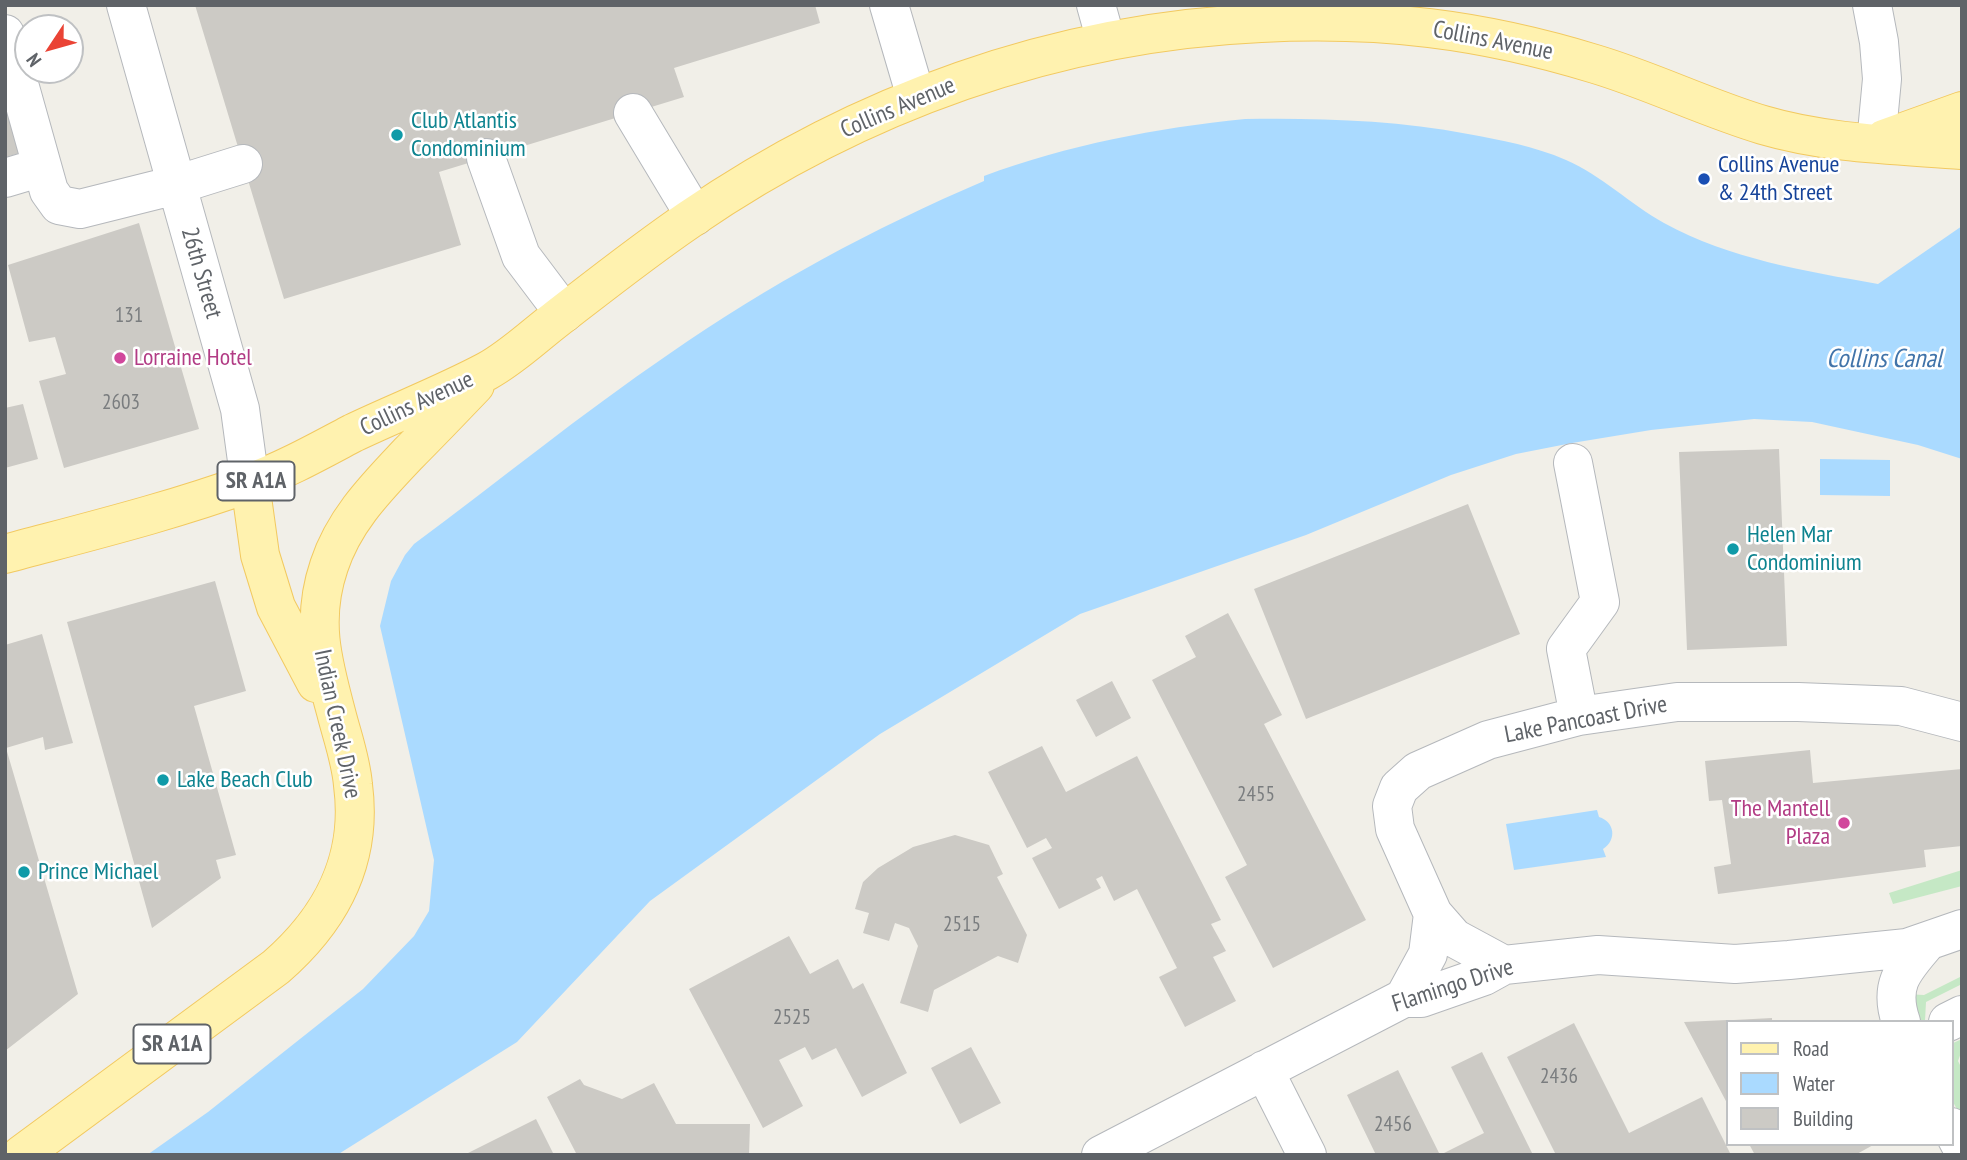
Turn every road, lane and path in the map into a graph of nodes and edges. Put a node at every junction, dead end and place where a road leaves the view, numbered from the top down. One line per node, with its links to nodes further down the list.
1 (126, 5): 16 (street, 26th Street)
2 (888, 5): 7 (street)
3 (1871, 5): 10 (street)
4 (1313, 13): 5 (main road, Collins Avenue / SR A1A); 10 (main road, Collins Avenue / SR A1A)
5 (1101, 23): 7 (main road, Collins Avenue / SR A1A)
6 (5, 33): 14 (street)
7 (916, 97): 17 (main road, Collins Avenue / SR A1A)
8 (1962, 111): 10 (main road, Collins Avenue / SR A1A)
9 (633, 113): 17 (street)
10 (1876, 142): 11 (main road, Collins Avenue / SR A1A)
11 (1962, 150)
12 (486, 158): 18 (street)
13 (243, 164): 16 (street)
14 (42, 167): 15 (street); 16 (street)
15 (5, 178)
16 (176, 185): 21 (street, 26th Street)
17 (695, 216): 18 (main road, Collins Avenue / SR A1A)
18 (564, 313): 19 (main road, Collins Avenue / SR A1A)
19 (491, 369): 21 (main road, Collins Avenue / SR A1A); 25 (main road, Indian Creek Drive / SR A1A)
20 (1573, 463): 23 (street)
21 (250, 483): 22 (main road, Collins Avenue / SR A1A); 25 (main road, 26th Street)
22 (5, 554)
23 (1578, 716): 24 (street, Lake Pancoast Drive); 26 (street, Lake Pancoast Drive)
24 (1962, 722)
25 (342, 735): 34 (main road, Indian Creek Drive / SR A1A)
26 (1433, 915): 28 (street, Lake Pancoast Drive); 29 (street)
27 (1944, 935): 28 (street, Flamingo Drive); 30 (street)
28 (1504, 965): 29 (street, Flamingo Drive)
29 (1404, 998): 31 (street, Flamingo Drive)
30 (1900, 1020)
31 (1264, 1070): 35 (street, Flamingo Drive); 36 (street)
32 (1953, 1131): 33 (street)
33 (1962, 1148)
34 (21, 1155)
35 (1101, 1155)
36 (1307, 1155)

